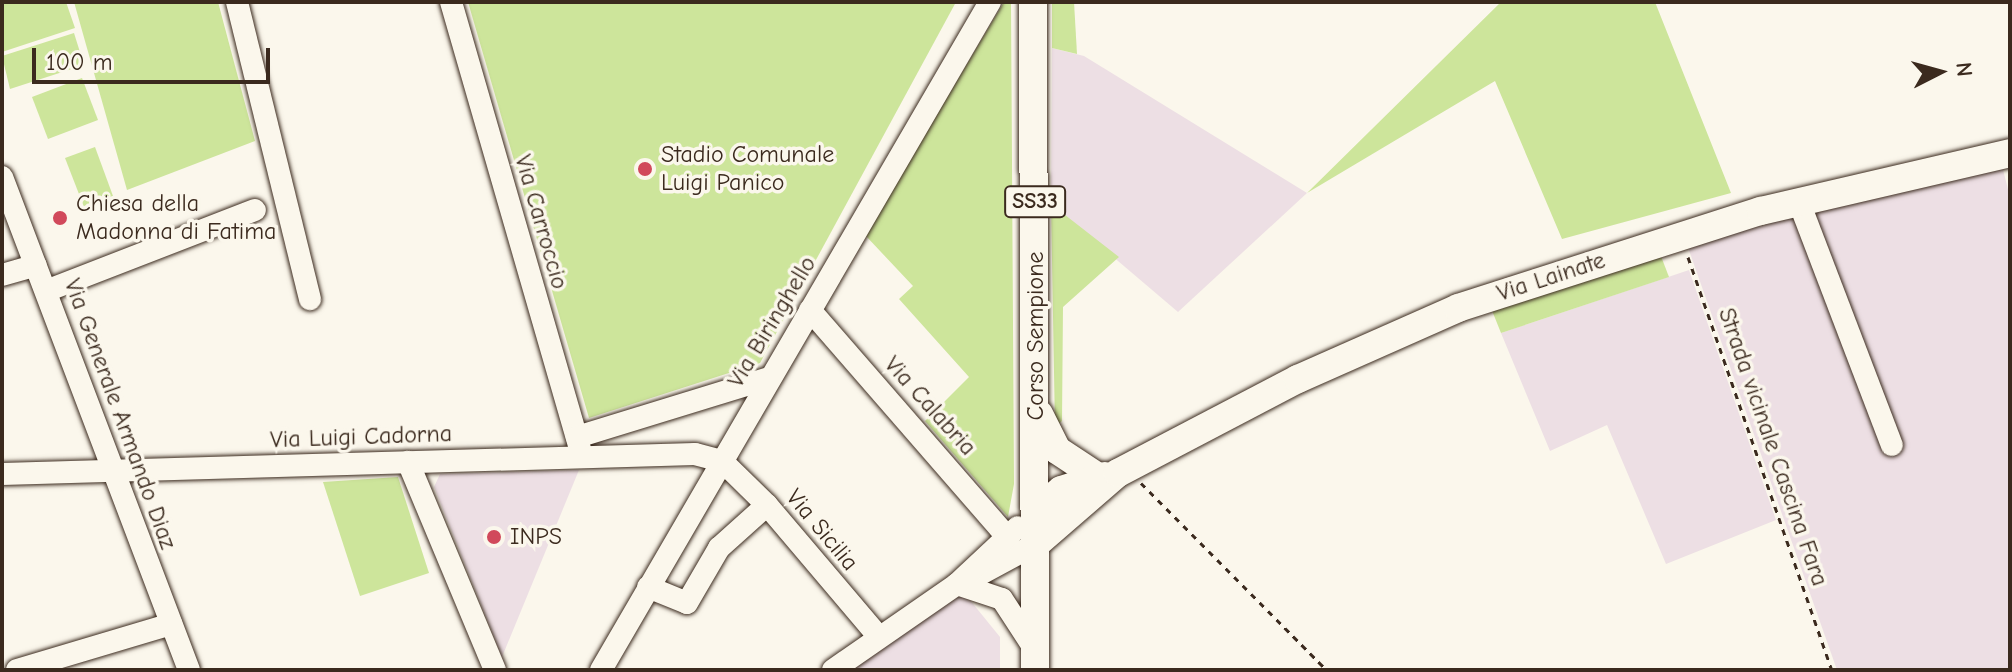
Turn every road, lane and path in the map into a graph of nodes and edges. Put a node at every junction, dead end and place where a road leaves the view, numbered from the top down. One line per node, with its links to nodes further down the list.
1 (237, 2): 14 (street)
2 (451, 2): 19 (street, Via Carroccio)
3 (990, 2): 15 (street, Via Biringhello)
4 (1033, 2): 17 (main road, Corso Sempione / SS33)
5 (2010, 153): 7 (main road, Via Lainate)
6 (2, 177): 9 (street, Via Generale Armando Diaz)
7 (1799, 202): 10 (main road, Via Lainate); 18 (street)
8 (255, 210): 13 (street)
9 (8, 212): 11 (street, Via Generale Armando Diaz)
10 (1680, 235): 23 (main road, Via Lainate); 40 (path, Strada vicinale Cascina Fara)
11 (36, 265): 12 (street); 13 (street, Via Generale Armando Diaz)
12 (2, 275)
13 (46, 291): 22 (street, Via Generale Armando Diaz)
14 (310, 299)
15 (810, 310): 16 (street, Via Biringhello); 27 (street, Via Calabria)
16 (769, 378): 19 (street); 20 (street, Via Biringhello)
17 (1036, 401): 23 (main road); 26 (main road, Corso Sempione / SS33)
18 (1892, 445)
19 (580, 447): 20 (street, Via Luigi Cadorna); 21 (street, Via Luigi Cadorna)
20 (722, 461): 25 (street, Via Sicilia); 30 (street, Via Biringhello)
21 (408, 462): 22 (street, Via Luigi Cadorna); 36 (street)
22 (115, 470): 24 (street, Via Luigi Cadorna); 31 (street, Via Generale Armando Diaz)
23 (1115, 473): 26 (main road, Via Lainate); 28 (main road, Via Lainate); 39 (path)
24 (2, 474)
25 (767, 505): 30 (street); 32 (street, Via Sicilia)
26 (1037, 509): 27 (street, Via Lainate); 28 (main road, Corso Sempione / SS33)
27 (1008, 538): 29 (street, Via Lainate)
28 (1036, 544): 29 (street, Via Lainate); 33 (main road, Corso Sempione / SS33)
29 (957, 584): 32 (street, Via Lainate); 33 (street)
30 (648, 587): 37 (street, Via Biringhello)
31 (171, 624): 34 (street); 35 (street, Via Generale Armando Diaz)
32 (879, 637): 38 (street, Via Lainate)
33 (1035, 659)
34 (17, 670)
35 (189, 670)
36 (495, 670)
37 (601, 670)
38 (833, 670)
39 (1327, 670)
40 (1832, 670)

